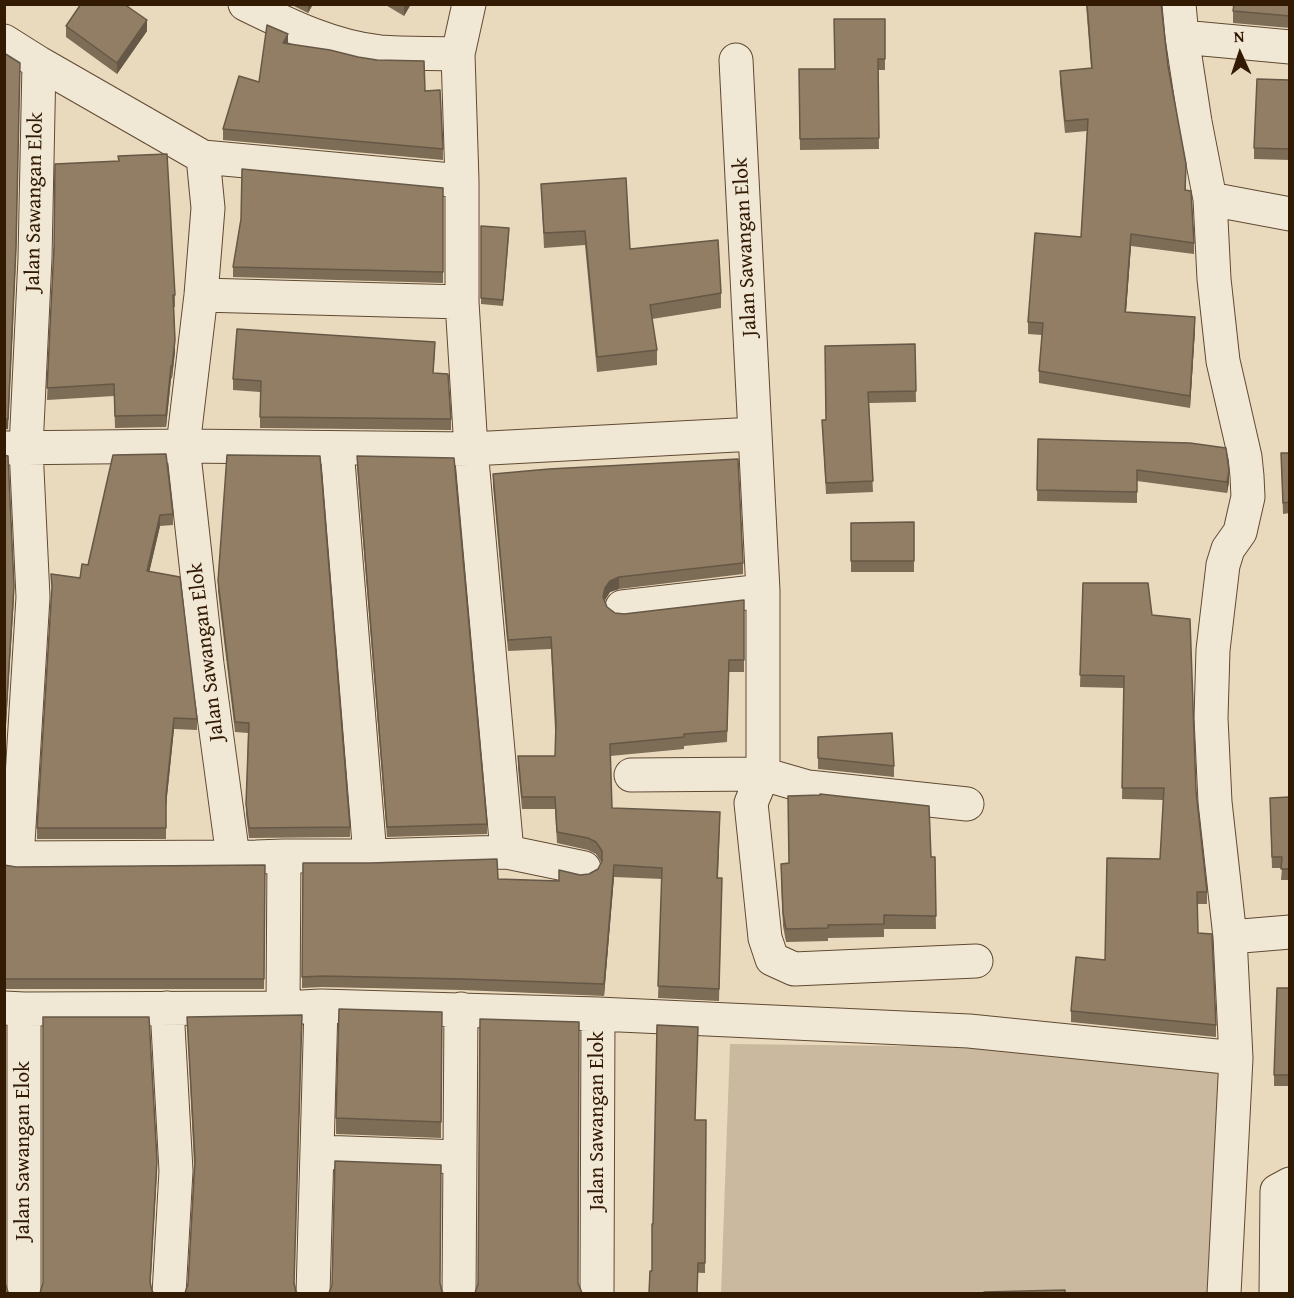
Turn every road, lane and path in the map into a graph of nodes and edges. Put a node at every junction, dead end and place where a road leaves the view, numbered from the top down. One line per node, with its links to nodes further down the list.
1 (246, 4): 7 (street)
2 (469, 4): 7 (street)
3 (1179, 4): 4 (street)
4 (1182, 37): 6 (street); 12 (street)
5 (4, 41): 9 (street)
6 (1290, 47)
7 (459, 54): 11 (street)
8 (736, 60): 16 (street, Jalan Sawangan Elok)
9 (39, 63): 10 (street); 18 (street, Jalan Sawangan Elok)
10 (202, 157): 11 (street); 14 (street, Jalan Sawangan Elok)
11 (462, 181): 15 (street)
12 (1210, 199): 13 (street); 33 (street)
13 (1290, 214)
14 (201, 296): 15 (street); 17 (street, Jalan Sawangan Elok)
15 (462, 302): 20 (street)
16 (755, 434): 20 (street); 21 (street, Jalan Sawangan Elok)
17 (183, 446): 18 (street); 19 (street); 29 (street, Jalan Sawangan Elok)
18 (15, 448): 30 (street, Jalan Sawangan Elok)
19 (337, 449): 20 (street); 28 (street)
20 (471, 449): 26 (street)
21 (764, 591): 22 (street); 23 (street, Jalan Sawangan Elok)
22 (622, 607)
23 (763, 774): 24 (street); 25 (street); 34 (street, Jalan Sawangan Elok)
24 (632, 775)
25 (967, 804)
26 (507, 852): 28 (street, Jalan Sawangan Elok); 31 (street, Jalan Sawangan Elok)
27 (284, 856): 28 (street, Jalan Sawangan Elok); 29 (street, Jalan Sawangan Elok); 38 (street)
28 (370, 856)
29 (233, 857): 30 (street, Jalan Sawangan Elok)
30 (11, 859)
31 (584, 868)
32 (1290, 932): 33 (street)
33 (1230, 937): 41 (street)
34 (976, 961)
35 (321, 1006): 38 (street, Jalan Sawangan Elok); 39 (street, Jalan Sawangan Elok); 42 (street)
36 (14, 1008): 37 (street, Jalan Sawangan Elok); 45 (street, Jalan Sawangan Elok)
37 (167, 1008): 38 (street, Jalan Sawangan Elok); 46 (street)
38 (283, 1008)
39 (461, 1009): 40 (street, Jalan Sawangan Elok); 43 (street)
40 (598, 1014): 41 (street); 49 (street, Jalan Sawangan Elok)
41 (1236, 1058): 50 (street)
42 (318, 1152): 43 (street); 47 (street)
43 (460, 1158): 48 (street)
44 (1290, 1184): 51 (street)
45 (24, 1293)
46 (169, 1293)
47 (313, 1293)
48 (459, 1293)
49 (597, 1293)
50 (1224, 1293)
51 (1276, 1293)

